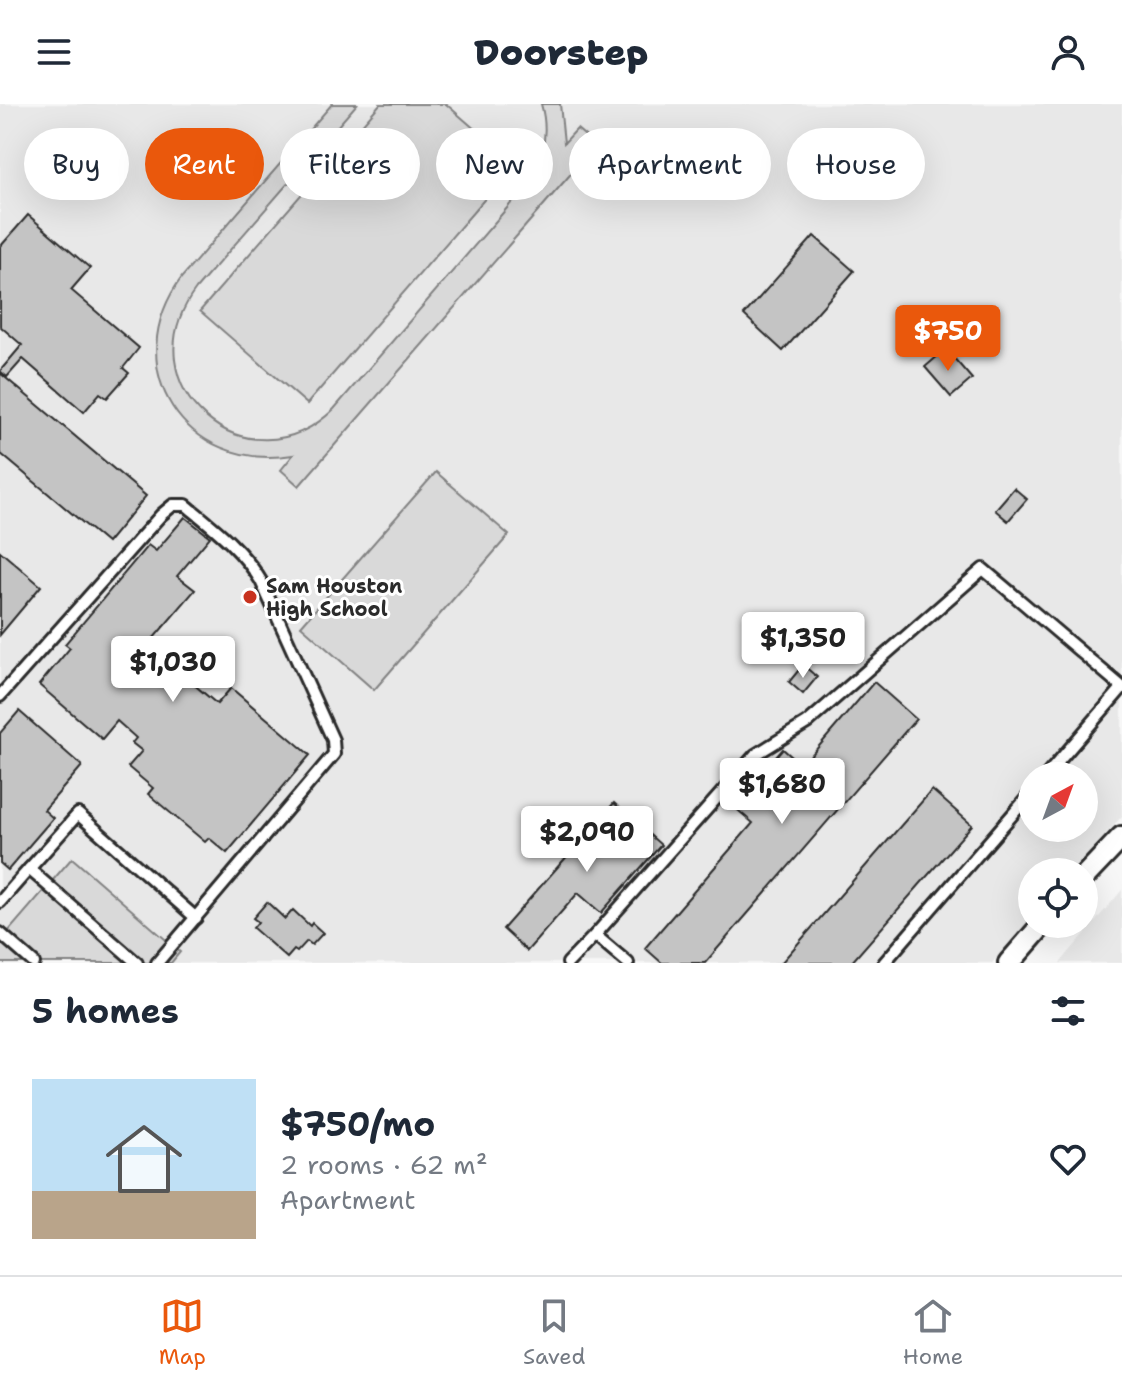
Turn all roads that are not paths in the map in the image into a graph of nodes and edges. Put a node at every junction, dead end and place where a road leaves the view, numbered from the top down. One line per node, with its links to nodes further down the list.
1 (1122, 688): 3 (lane); 11 (lane)
2 (0, 696): 9 (lane)
3 (1058, 762)
4 (1018, 808): 18 (lane)
5 (1122, 837): 6 (street)
6 (1098, 862)
7 (29, 869): 8 (lane); 9 (lane); 14 (lane)
8 (0, 902)
9 (196, 918): 15 (lane)
10 (0, 933): 13 (lane)
11 (595, 935): 16 (lane); 17 (lane)
12 (1031, 938): 19 (street)
13 (34, 963)
14 (137, 963)
15 (157, 963)
16 (568, 963)
17 (628, 963)
18 (884, 963)
19 (1009, 963)

